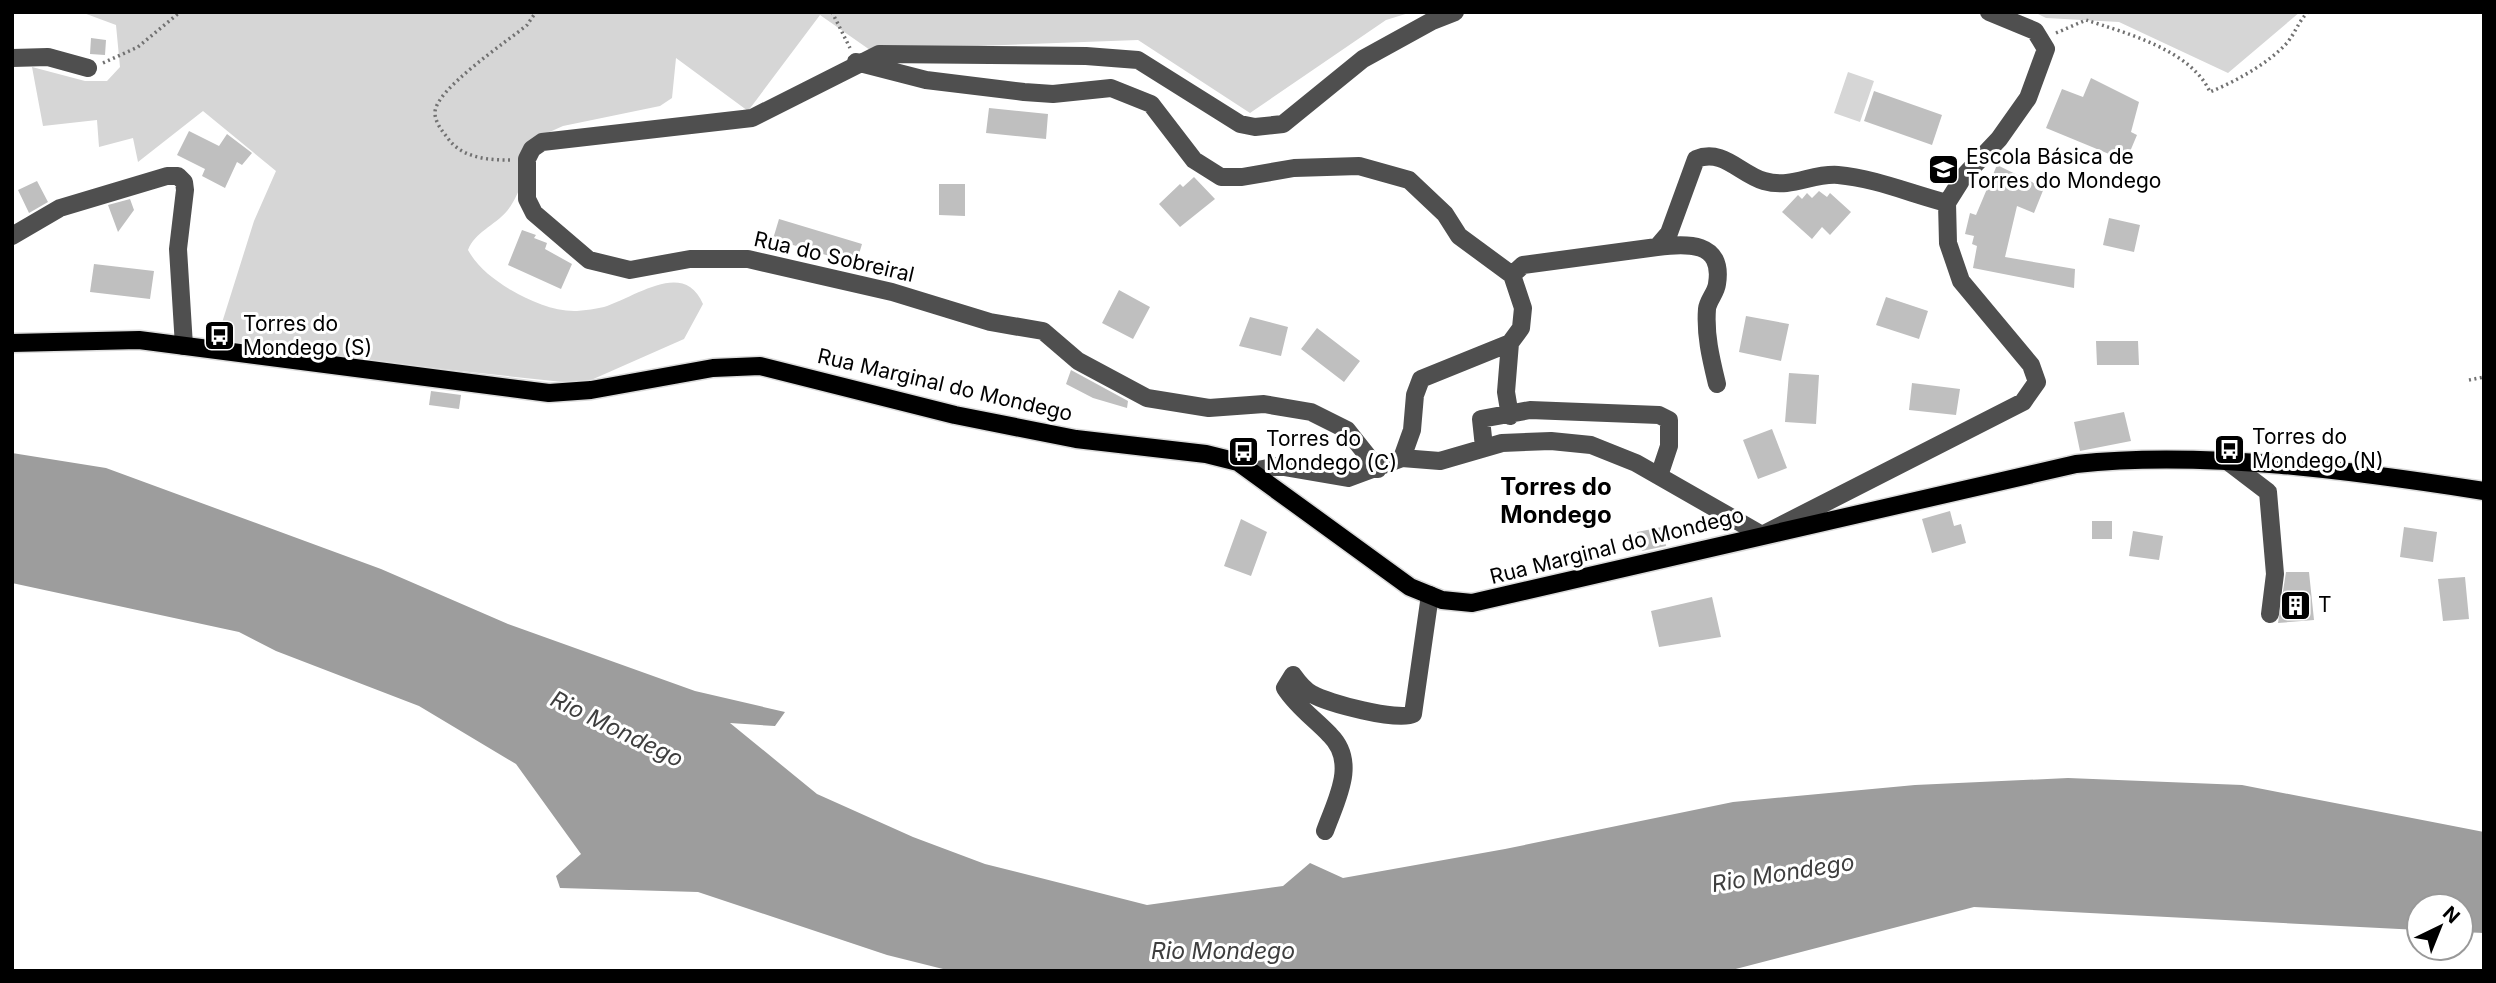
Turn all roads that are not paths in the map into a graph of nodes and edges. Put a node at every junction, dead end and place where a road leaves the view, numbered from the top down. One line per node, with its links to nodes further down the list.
1 (1455, 12): 4 (street)
2 (1989, 12): 6 (street)
3 (12, 58): 5 (street)
4 (856, 62): 9 (street); 18 (street, Rua do Sobreiral)
5 (88, 68)
6 (1947, 203): 8 (street); 22 (street)
7 (12, 236): 12 (street)
8 (1657, 247): 9 (street); 13 (street)
9 (1512, 275): 11 (street)
10 (12, 343): 12 (main road, Rua Marginal do Mondego)
11 (1510, 343): 14 (street); 16 (street)
12 (184, 346): 19 (main road, Rua Marginal do Mondego)
13 (1717, 384)
14 (1510, 416): 15 (street); 20 (street)
15 (1484, 447): 16 (street); 20 (street)
16 (1402, 458): 18 (street)
17 (2230, 463): 21 (main road, Rua Marginal do Mondego); 22 (main road, Rua Marginal do Mondego); 24 (street)
18 (1378, 469): 19 (street)
19 (1253, 471): 23 (main road, Rua Marginal do Mondego)
20 (1659, 476): 22 (street)
21 (2484, 491)
22 (1762, 535): 23 (main road, Rua Marginal do Mondego)
23 (1430, 595): 25 (street)
24 (2270, 614)
25 (1325, 831)

